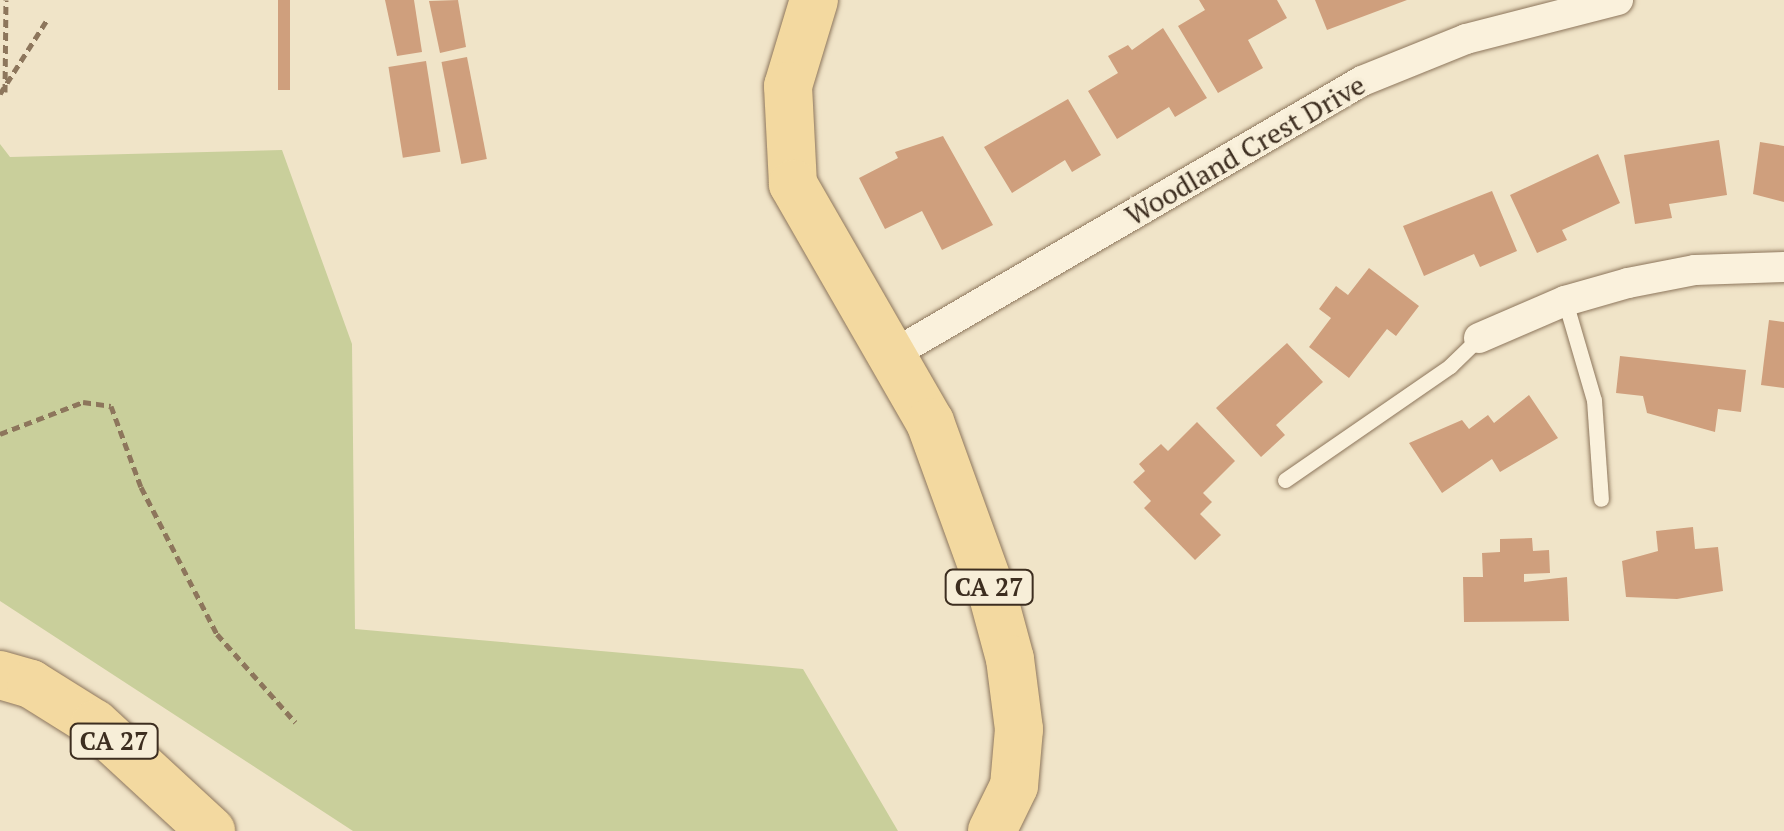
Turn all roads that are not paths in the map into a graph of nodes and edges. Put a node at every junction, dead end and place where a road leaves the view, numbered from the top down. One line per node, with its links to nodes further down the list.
1 (814, 0): 6 (main road, CA 27)
2 (1618, 0): 6 (street, Woodland Crest Drive)
3 (1784, 267): 4 (street)
4 (1565, 301): 5 (street); 8 (lane)
5 (1480, 338): 7 (lane)
6 (894, 352): 11 (main road, CA 27)
7 (1285, 480)
8 (1601, 499)
9 (0, 675): 10 (main road, CA 27)
10 (211, 831)
11 (992, 831)

